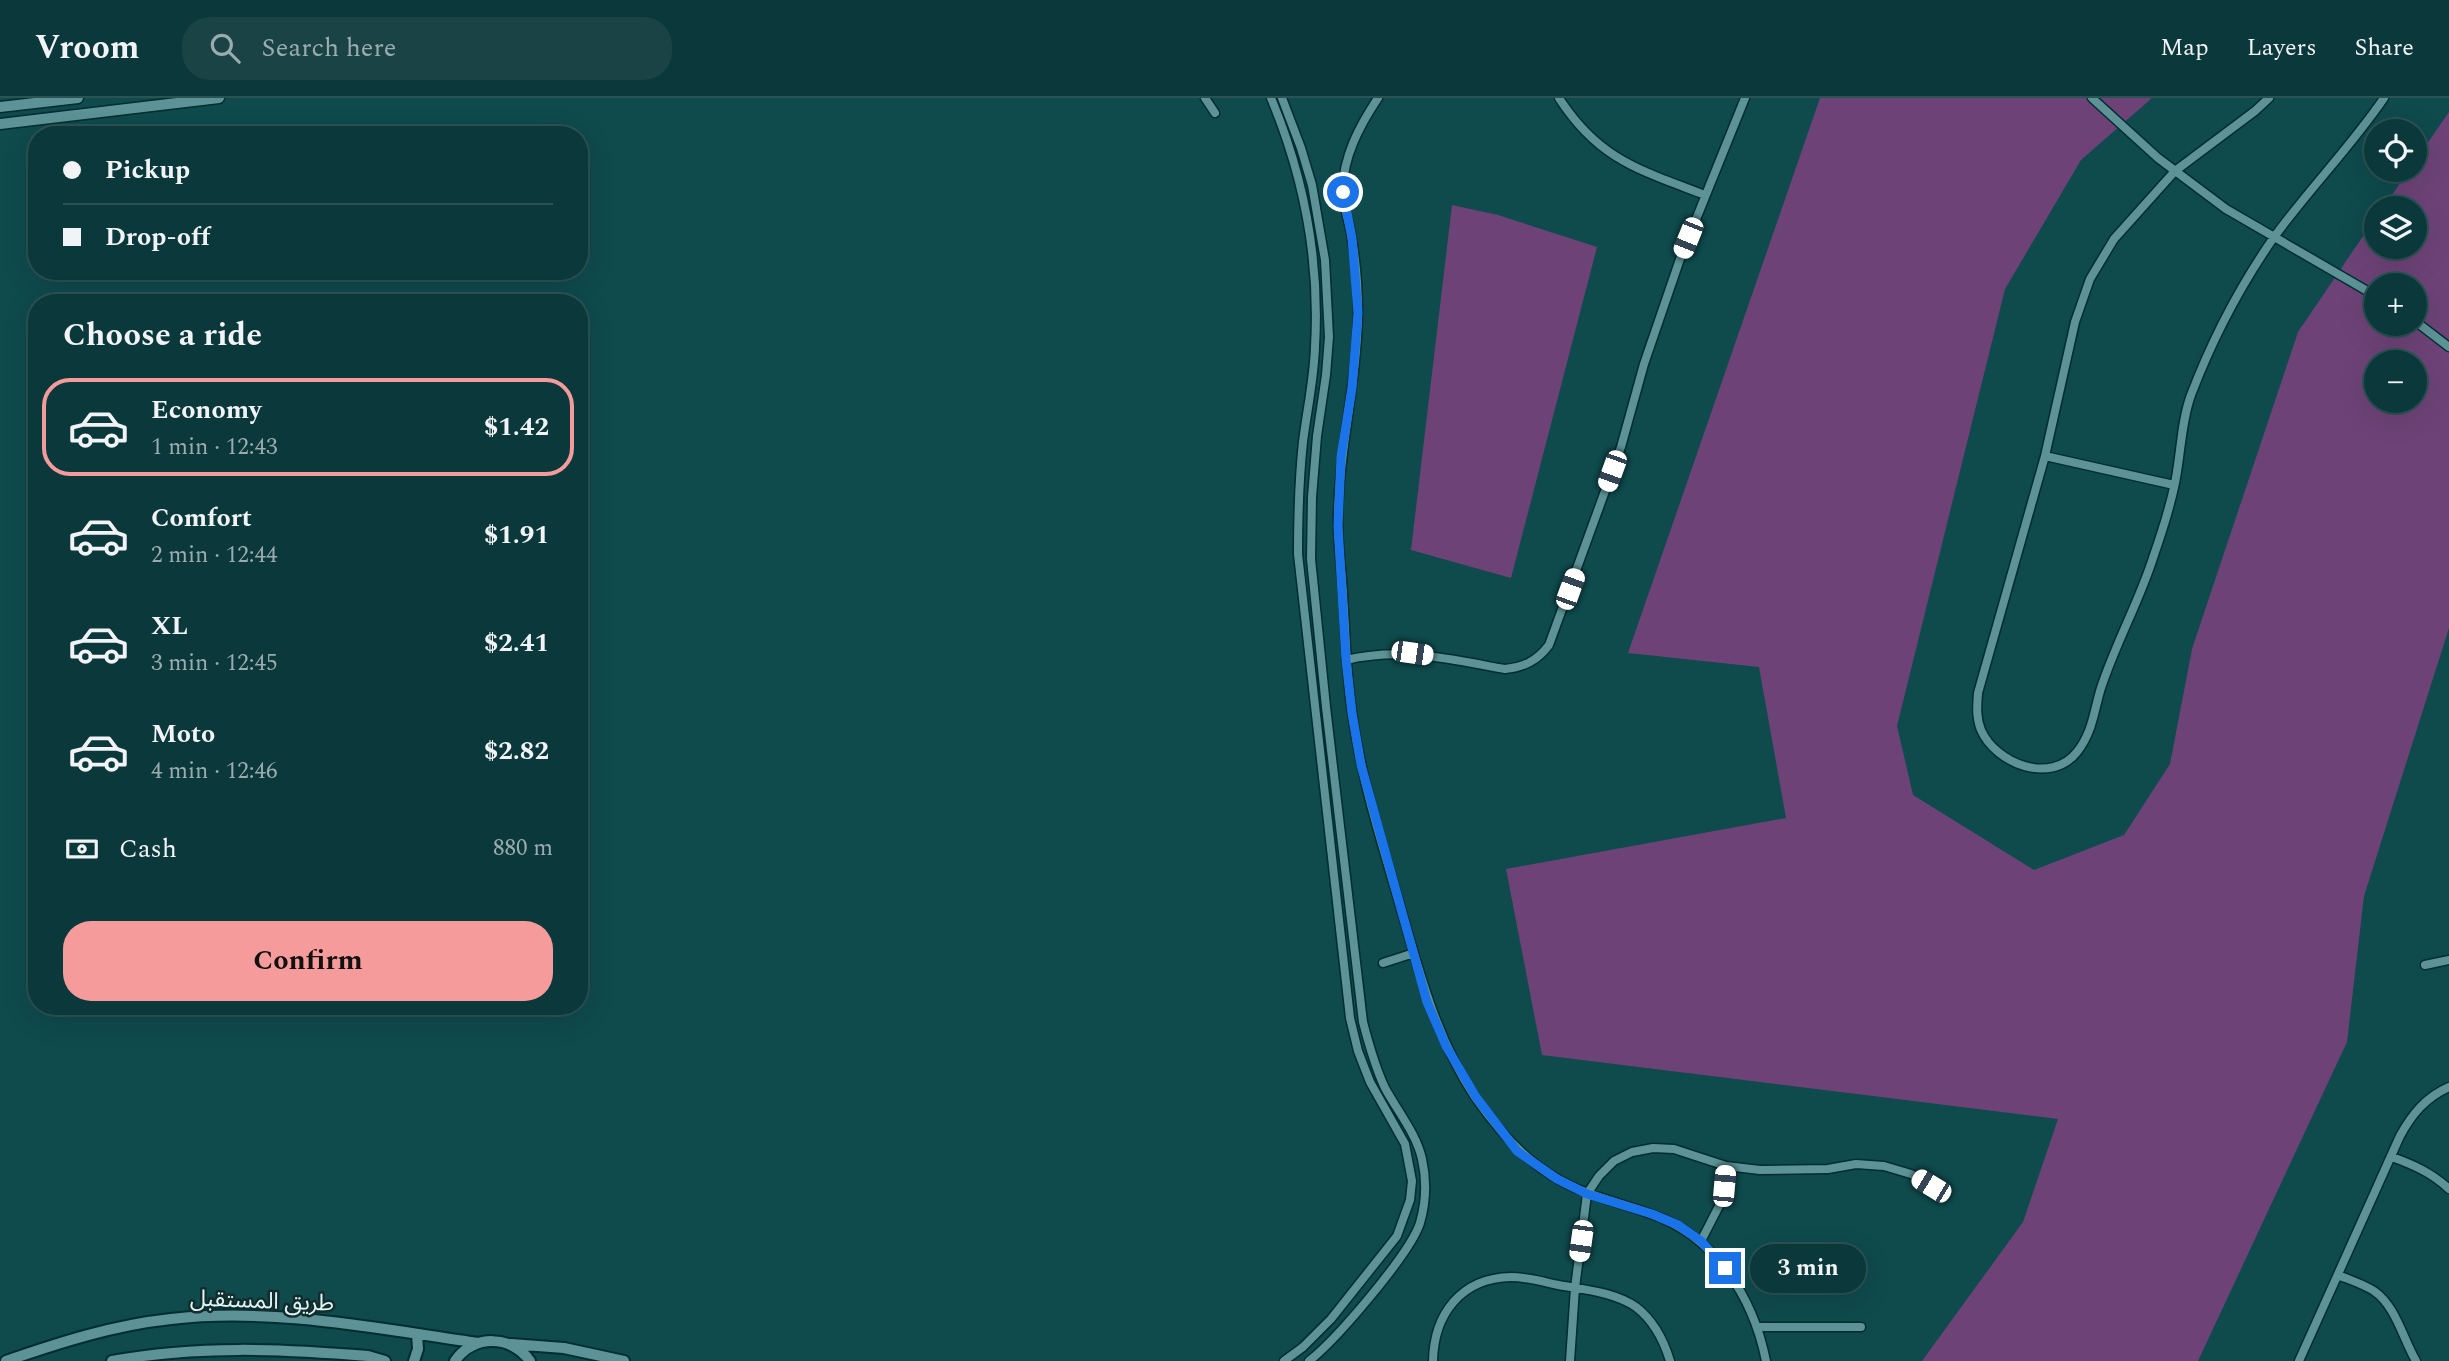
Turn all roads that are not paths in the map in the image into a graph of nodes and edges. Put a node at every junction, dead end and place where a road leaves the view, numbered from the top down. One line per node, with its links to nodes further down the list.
1 (78, 98): 12 (street)
2 (219, 98): 14 (street)
3 (1205, 98): 13 (street)
4 (1270, 98): 25 (street)
5 (1282, 98): 24 (street)
6 (1378, 98): 23 (street)
7 (1559, 98): 16 (street)
8 (1745, 98): 16 (street)
9 (2092, 98): 15 (street)
10 (2269, 98): 15 (street)
11 (2384, 98): 17 (street)
12 (0, 107)
13 (1215, 113)
14 (0, 124)
15 (2175, 172): 17 (street); 21 (street)
16 (1705, 195): 23 (street)
17 (2273, 238): 18 (street); 22 (street)
18 (2364, 289)
19 (2427, 330): 20 (street)
20 (2449, 347)
21 (2045, 456): 22 (street); 22 (street)
22 (2174, 485)
23 (1346, 660): 26 (street)
24 (1325, 707): 25 (street); 52 (street)
25 (1314, 709): 51 (street)
26 (1414, 953): 28 (street); 35 (street)
27 (2449, 960): 29 (street)
28 (1383, 963)
29 (2425, 965)
30 (2449, 1087): 31 (street)
31 (2392, 1157): 34 (street); 37 (street)
32 (1726, 1166): 33 (street); 35 (street); 36 (street)
33 (1936, 1188)
34 (2449, 1189)
35 (1587, 1194): 36 (street); 38 (street)
36 (1701, 1241): 39 (street)
37 (2338, 1275): 57 (street); 58 (street)
38 (1575, 1288): 53 (street); 54 (street); 55 (street)
39 (1757, 1327): 40 (street); 56 (street)
40 (1861, 1327)
41 (417, 1334): 42 (main road, طريق المستقبل); 44 (main road, طريق المستقبل); 47 (main road)
42 (479, 1343): 43 (main road, طريق المستقبل); 48 (main road)
43 (511, 1345): 49 (main road); 50 (main road)
44 (6, 1361)
45 (112, 1361): 46 (main road)
46 (385, 1361)
47 (414, 1361)
48 (455, 1361)
49 (530, 1361)
50 (624, 1361)
51 (1284, 1361)
52 (1309, 1361)
53 (1433, 1361)
54 (1570, 1361)
55 (1670, 1361)
56 (1766, 1361)
57 (2299, 1361)
58 (2416, 1361)

